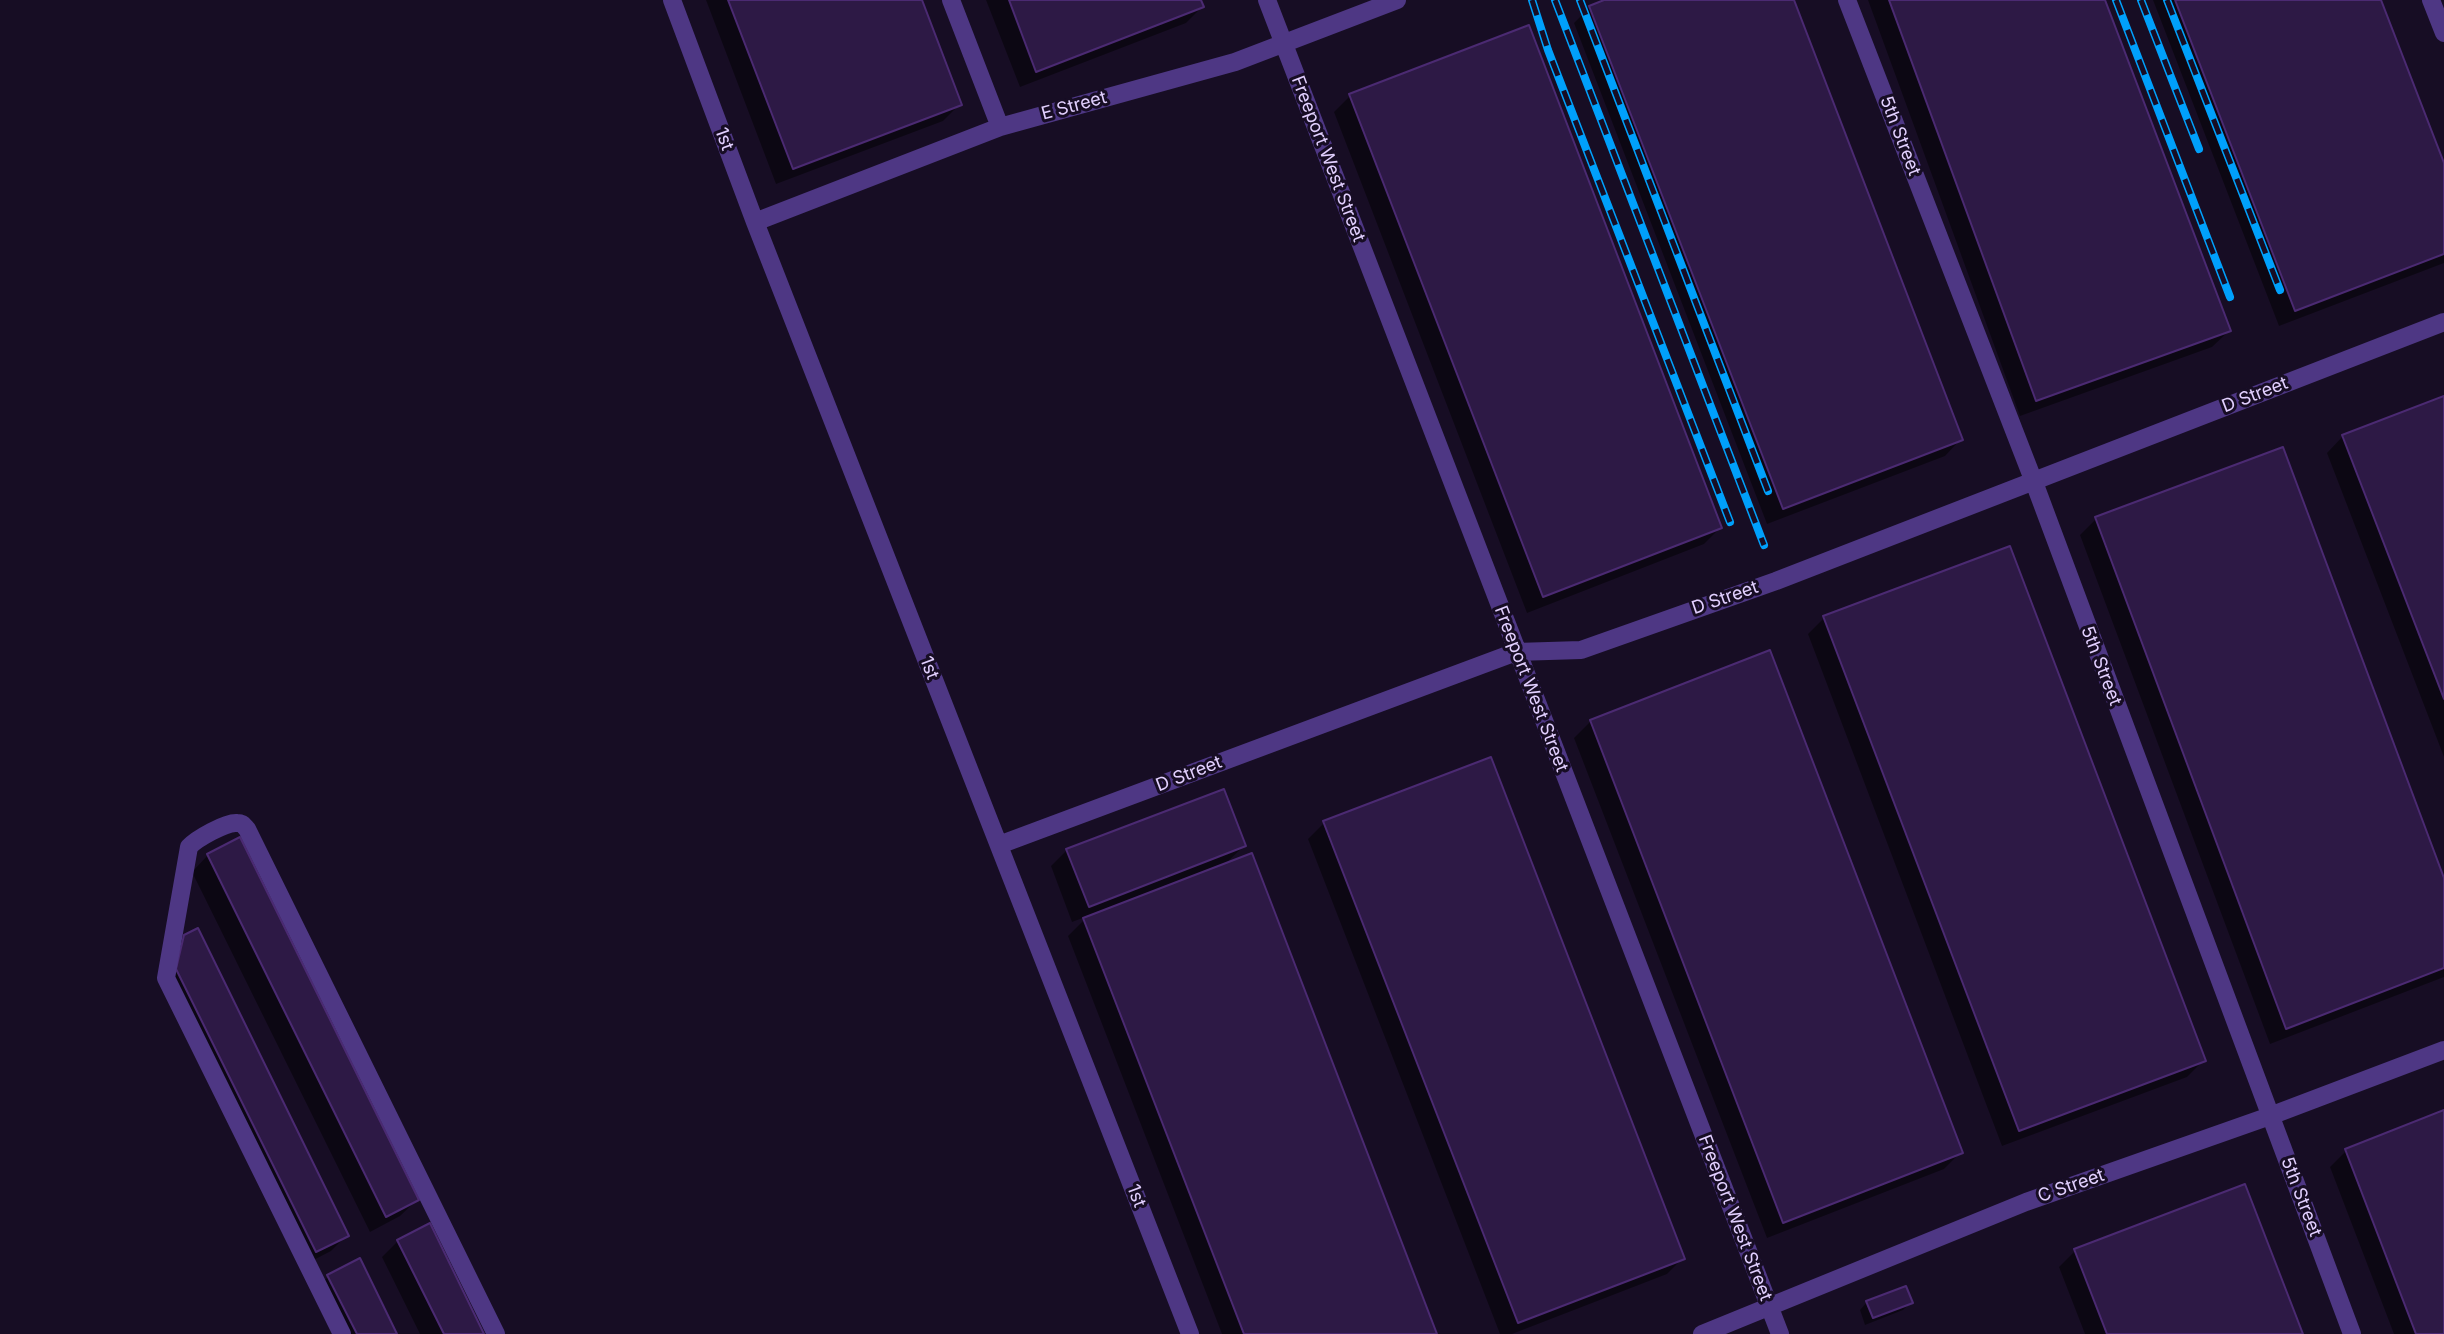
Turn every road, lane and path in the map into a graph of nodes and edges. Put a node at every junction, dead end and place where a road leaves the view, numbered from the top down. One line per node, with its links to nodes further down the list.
1 (672, 0): 10 (lane, 1st)
2 (951, 0): 9 (lane)
3 (1267, 0): 8 (lane, Freeport West Street)
4 (1397, 0): 8 (lane, E Street)
5 (1847, 0): 12 (lane, 5th Street)
6 (2431, 0): 7 (lane)
7 (2444, 33)
8 (1284, 43): 9 (lane, E Street); 13 (lane, Freeport West Street)
9 (1000, 127): 10 (lane, E Street)
10 (755, 222): 14 (lane, 1st)
11 (2444, 322): 12 (lane, D Street)
12 (2034, 482): 13 (lane, D Street); 16 (lane, 5th Street)
13 (1516, 652): 14 (lane, D Street); 17 (lane, Freeport West Street)
14 (999, 845): 20 (lane, 1st)
15 (2444, 1050): 16 (lane, C Street)
16 (2270, 1116): 17 (lane, C Street); 23 (lane, 5th Street)
17 (1770, 1308): 21 (lane, C Street); 22 (lane, Freeport West Street)
18 (342, 1334): 19 (lane)
19 (496, 1334)
20 (1190, 1334)
21 (1702, 1334)
22 (1780, 1334)
23 (2352, 1334)

